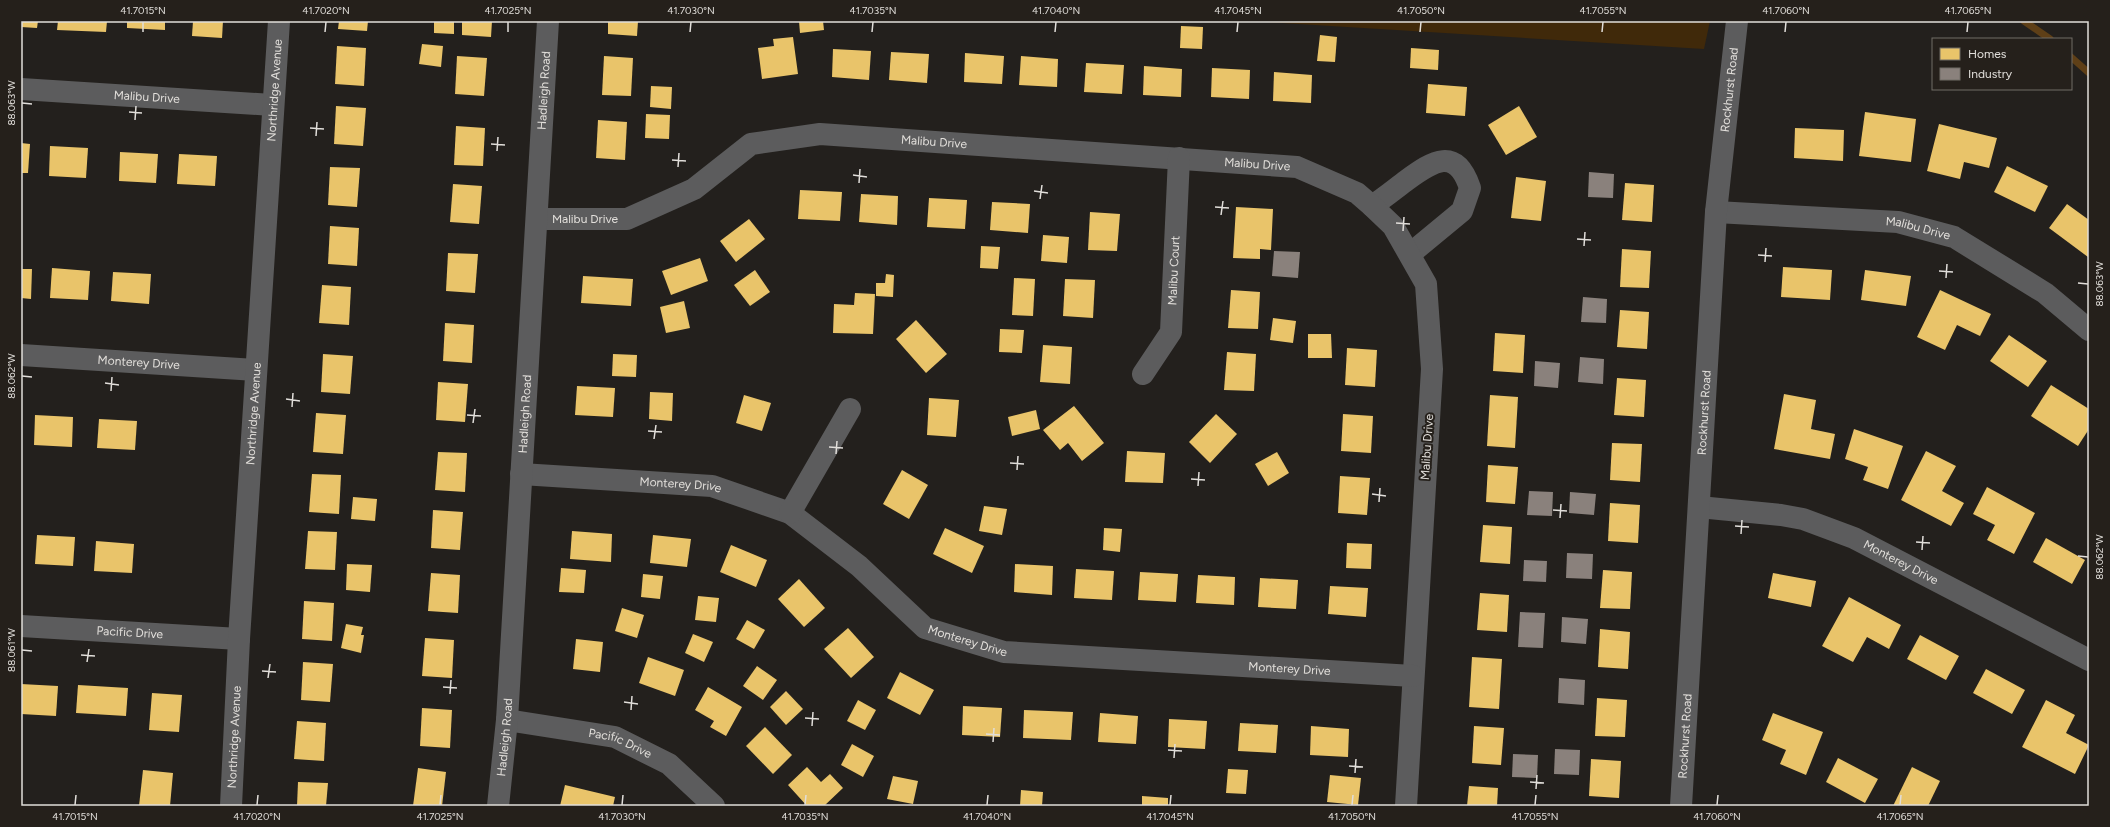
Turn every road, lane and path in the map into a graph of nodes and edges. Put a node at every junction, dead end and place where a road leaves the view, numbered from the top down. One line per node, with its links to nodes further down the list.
1 (279, 21): 5 (street, Northridge Avenue)
2 (548, 21): 9 (street, Hadleigh Road)
3 (1737, 21): 8 (street, Rockhurst Road)
4 (21, 89): 5 (street, Malibu Drive)
5 (272, 105): 13 (street, Northridge Avenue)
6 (1179, 158): 7 (street, Malibu Drive); 9 (street, Malibu Drive); 14 (street, Malibu Court)
7 (1372, 206): 10 (street, Malibu Drive); 10 (street)
8 (1716, 212): 11 (street, Malibu Drive); 17 (street, Rockhurst Road)
9 (538, 219): 16 (street, Hadleigh Road)
10 (1410, 254): 22 (street, Malibu Drive)
11 (2089, 330)
12 (21, 355): 13 (street, Monterey Drive)
13 (256, 370): 20 (street, Northridge Avenue)
14 (1142, 374)
15 (850, 409): 18 (street)
16 (521, 474): 18 (street, Monterey Drive); 23 (street, Hadleigh Road)
17 (1699, 507): 21 (street, Monterey Drive); 28 (street, Rockhurst Road)
18 (790, 513): 22 (street, Monterey Drive)
19 (21, 626): 20 (street, Pacific Drive)
20 (239, 639): 24 (street, Northridge Avenue)
21 (2089, 660)
22 (1413, 676): 27 (street, Malibu Drive)
23 (507, 720): 25 (street, Hadleigh Road); 26 (street, Pacific Drive)
24 (231, 806)
25 (498, 806)
26 (714, 806)
27 (1406, 806)
28 (1681, 806)

